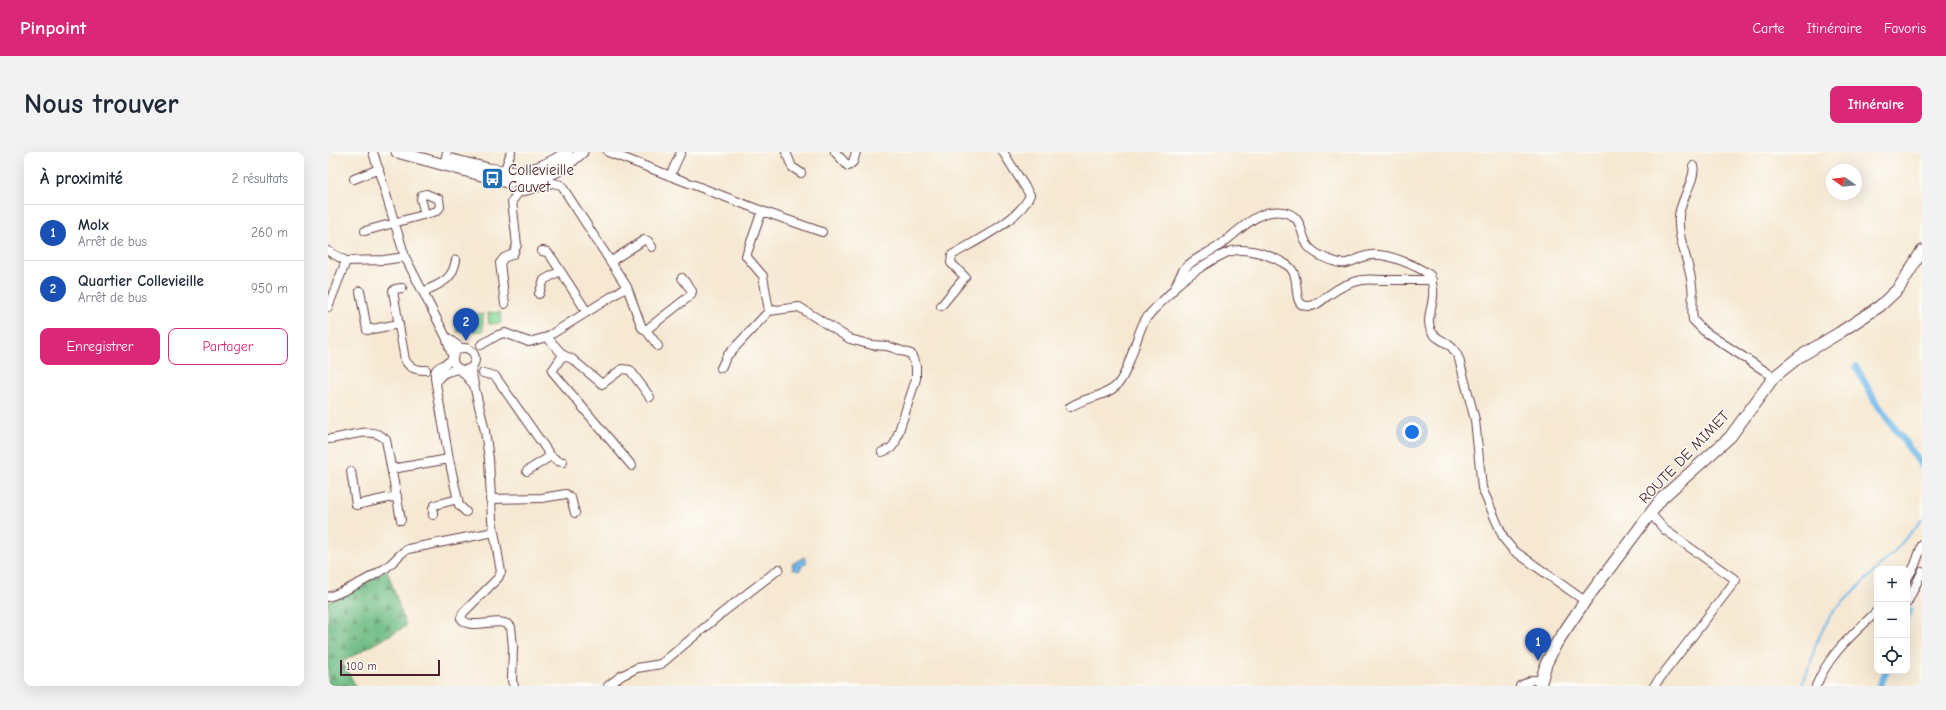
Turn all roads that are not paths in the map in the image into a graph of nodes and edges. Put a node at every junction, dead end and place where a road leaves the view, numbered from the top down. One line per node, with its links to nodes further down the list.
1 (373, 152): 15 (street)
2 (380, 152): 15 (street)
3 (396, 152): 14 (main road)
4 (419, 152): 14 (main road)
5 (511, 152): 17 (street)
6 (567, 152): 21 (main road)
7 (582, 152): 21 (main road)
8 (608, 152): 19 (street)
9 (681, 152): 19 (street)
10 (786, 152): 18 (street)
11 (856, 152): 13 (street)
12 (1003, 152): 45 (street)
13 (838, 153)
14 (445, 159): 17 (main road); 21 (main road)
15 (378, 166): 20 (street); 24 (street)
16 (1693, 166): 62 (street)
17 (504, 172): 21 (main road)
18 (801, 173)
19 (670, 176): 22 (street)
20 (354, 179)
21 (521, 184): 34 (street); 44 (street)
22 (762, 211): 26 (street); 47 (street)
23 (424, 214): 24 (street)
24 (393, 222): 25 (street); 31 (street)
25 (365, 231)
26 (822, 232)
27 (652, 247): 34 (street)
28 (328, 251): 32 (street)
29 (542, 251): 35 (street)
30 (1922, 251): 62 (main road, ROUTE DE MIMET)
31 (405, 257): 32 (street); 42 (street)
32 (346, 260): 46 (street)
33 (456, 260): 42 (street)
34 (610, 262): 38 (street)
35 (560, 271): 43 (street); 48 (street)
36 (682, 278): 50 (street)
37 (1432, 280): 40 (street); 40 (street); 89 (street)
38 (628, 287): 48 (street); 50 (street)
39 (402, 288): 49 (street)
40 (1174, 288): 65 (street)
41 (360, 291): 49 (street)
42 (422, 292): 51 (street)
43 (539, 294)
44 (505, 304)
45 (941, 306)
46 (328, 307)
47 (770, 311): 60 (street); 67 (street)
48 (587, 312): 52 (street)
49 (399, 324): 61 (street)
50 (644, 329): 54 (street)
51 (446, 337): 55 (street); 57 (street)
52 (547, 337): 53 (street); 56 (street)
53 (481, 345): 55 (street); 59 (street)
54 (658, 346)
55 (465, 348): 57 (street); 59 (street)
56 (563, 355): 64 (street); 71 (street)
57 (453, 358): 58 (street); 59 (street)
58 (438, 366): 61 (street); 63 (street)
59 (470, 366): 63 (street); 68 (street); 76 (street)
60 (721, 368)
61 (426, 370): 63 (street)
62 (1774, 377): 80 (main road, ROUTE DE MIMET)
63 (436, 379): 69 (street)
64 (650, 398)
65 (1070, 407)
66 (328, 439): 72 (street)
67 (882, 452)
68 (551, 456): 70 (street); 74 (street)
69 (449, 459): 72 (street); 77 (street)
70 (563, 462)
71 (632, 466)
72 (392, 469): 75 (street)
73 (351, 471): 75 (street)
74 (527, 471)
75 (397, 496): 82 (street)
76 (490, 499): 79 (street); 83 (street)
77 (458, 500): 78 (street); 81 (street)
78 (466, 512)
79 (575, 513)
80 (1650, 513): 89 (main road, ROUTE DE MIMET); 96 (street)
81 (433, 515)
82 (402, 520)
83 (494, 532): 88 (street); 93 (street)
84 (1922, 545): 87 (street)
85 (779, 569): 94 (street)
86 (1922, 572): 90 (street)
87 (1910, 574)
88 (328, 597)
89 (1585, 601): 92 (main road, ROUTE DE MIMET)
90 (1908, 602)
91 (1874, 614): 97 (street)
92 (1541, 683): 95 (street)
93 (514, 686)
94 (608, 686)
95 (1520, 686)
96 (1654, 686)
97 (1816, 686)

